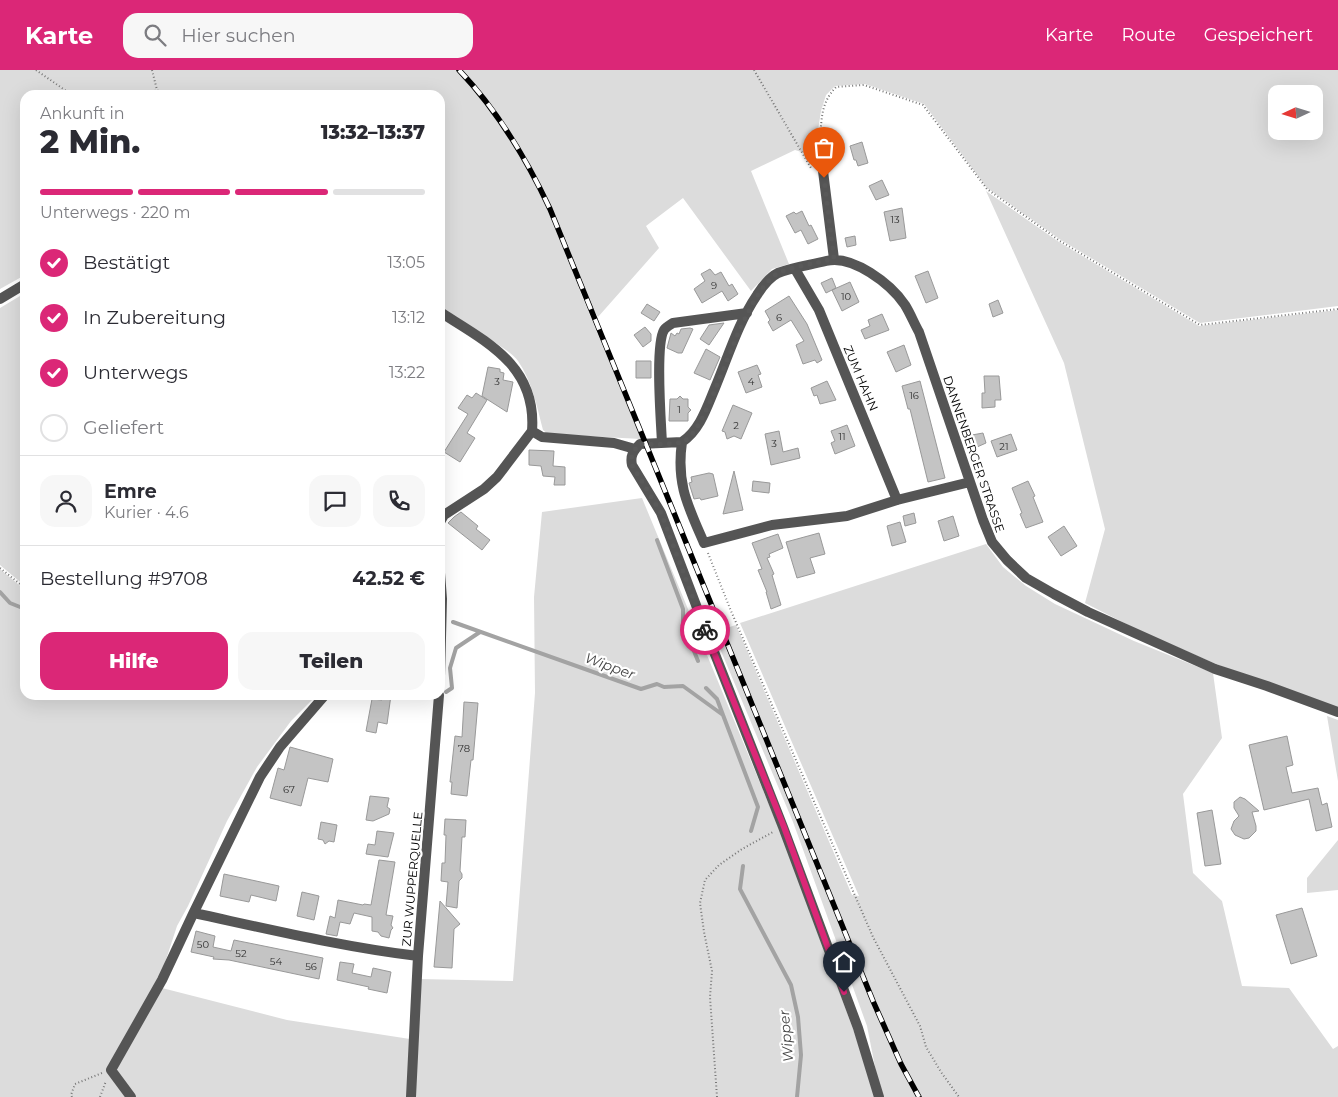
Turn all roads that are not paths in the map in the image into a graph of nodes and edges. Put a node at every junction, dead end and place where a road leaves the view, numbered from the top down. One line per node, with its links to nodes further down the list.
1 (820, 147): 2 (street)
2 (834, 259): 3 (street, DANNENBERGER STRASSE); 12 (street, DANNENBERGER STRASSE)
3 (794, 268): 6 (street, DANNENBERGER STRASSE); 13 (street, ZUM HAHN)
4 (20, 287): 5 (street)
5 (0, 299)
6 (747, 313): 9 (street, DANNENBERGER STRASSE); 10 (street)
7 (445, 315): 8 (street)
8 (532, 431): 11 (street); 14 (street)
9 (682, 442): 10 (street); 13 (street)
10 (662, 443): 11 (street)
11 (635, 449): 22 (street)
12 (970, 482): 13 (street); 17 (street, DANNENBERGER STRASSE)
13 (897, 500)
14 (445, 514)
15 (321, 700): 18 (street)
16 (439, 700): 19 (street, ZUR WUPPERQUELLE)
17 (1338, 712)
18 (194, 913): 19 (street, ZUR WUPPERQUELLE); 20 (street)
19 (418, 956): 21 (street)
20 (131, 1097)
21 (411, 1097)
22 (879, 1097)

